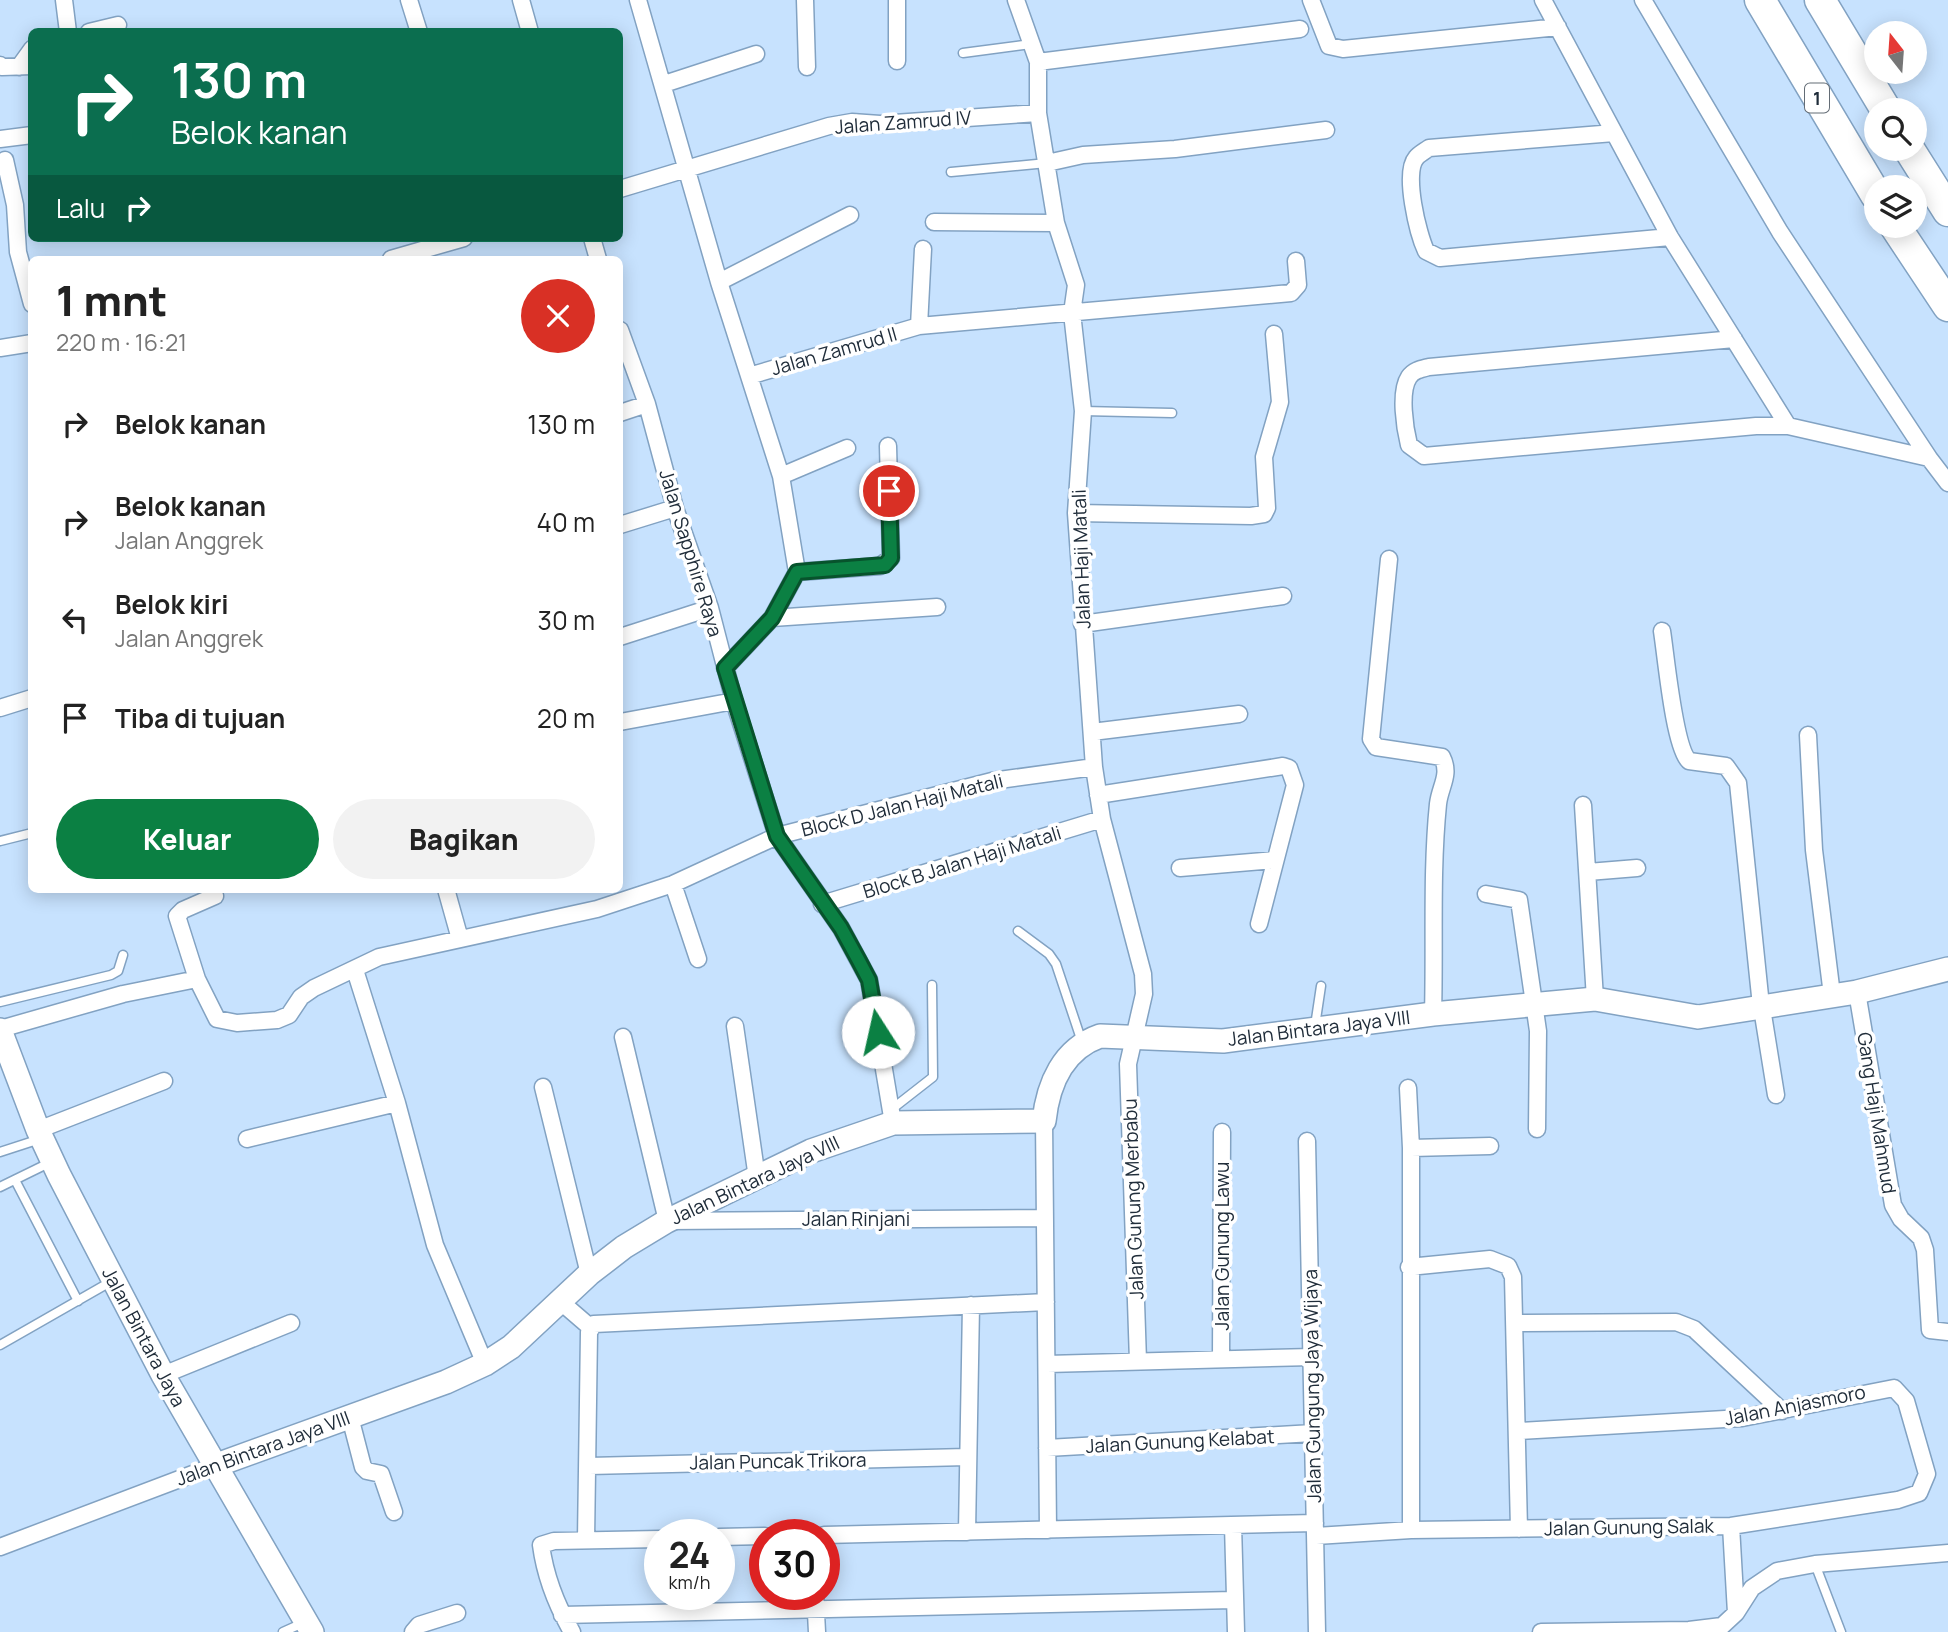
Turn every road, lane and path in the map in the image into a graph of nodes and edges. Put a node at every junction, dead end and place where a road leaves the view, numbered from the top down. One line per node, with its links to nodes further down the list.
1 (64, 0): 15 (street)
2 (409, 0): 17 (street)
3 (521, 0): 18 (street)
4 (638, 0): 28 (street)
5 (805, 0): 27 (street)
6 (897, 0): 23 (street)
7 (1016, 0): 20 (street, Jalan Haji Matali)
8 (1311, 0): 14 (street)
9 (1543, 0): 14 (street)
10 (1643, 0): 70 (street)
11 (1760, 0): 40 (highway, 1)
12 (1820, 0): 29 (highway)
13 (118, 24): 16 (street)
14 (1558, 27): 32 (street)
15 (68, 28)
16 (104, 28)
17 (418, 28)
18 (529, 28)
19 (1300, 29): 24 (street)
20 (1031, 44): 21 (lane); 24 (street, Jalan Haji Matali)
21 (963, 53)
22 (756, 54): 28 (street)
23 (897, 61)
24 (1038, 62): 30 (street, Jalan Haji Matali)
25 (0, 65): 26 (street)
26 (25, 66)
27 (807, 67)
28 (664, 84): 38 (street)
29 (1879, 98)
30 (1038, 113): 37 (street, Jalan Haji Matali); 38 (street, Jalan Zamrud IV)
31 (1326, 130): 37 (street)
32 (1614, 133): 46 (street); 46 (street)
33 (28, 136): 34 (street)
34 (0, 139)
35 (5, 160): 53 (street)
36 (1917, 161): 42 (highway)
37 (1047, 163): 39 (lane); 45 (street, Jalan Haji Matali)
38 (688, 168): 41 (street, Jalan Zamrud IV); 52 (street)
39 (951, 172)
40 (1864, 175)
41 (623, 188)
42 (1948, 211)
43 (850, 215): 52 (street)
44 (934, 222): 45 (street)
45 (1056, 223): 55 (street, Jalan Haji Matali)
46 (1670, 237): 59 (street)
47 (1903, 238): 54 (highway)
48 (450, 242): 50 (street)
49 (923, 250): 56 (street)
50 (401, 256)
51 (1296, 261): 55 (street, Jalan Zamrud II)
52 (719, 282): 62 (street)
53 (28, 289)
54 (1948, 306)
55 (1072, 313): 56 (street, Jalan Zamrud II); 64 (street, Jalan Haji Matali)
56 (919, 326): 62 (street, Jalan Zamrud II)
57 (1274, 334): 74 (street)
58 (623, 338): 63 (street, Jalan Sapphire Raya)
59 (1734, 339): 67 (street); 67 (street)
60 (28, 344): 61 (street)
61 (0, 348)
62 (749, 376): 71 (street)
63 (647, 404): 65 (street); 73 (street, Jalan Sapphire Raya)
64 (1083, 411): 66 (lane); 74 (street, Jalan Haji Matali)
65 (623, 412)
66 (1172, 413)
67 (1788, 426): 70 (street)
68 (888, 446): 77 (street)
69 (847, 448): 71 (street)
70 (1929, 458): 72 (street)
71 (781, 476): 77 (street)
72 (1948, 483)
73 (675, 508): 75 (street); 80 (street, Jalan Sapphire Raya)
74 (1076, 513): 82 (street, Jalan Haji Matali)
75 (623, 524)
76 (1388, 559): 125 (street)
77 (797, 572): 81 (street)
78 (1283, 596): 82 (street)
79 (937, 607): 81 (street)
80 (710, 608): 84 (street); 85 (street, Jalan Sapphire Raya)
81 (772, 618): 85 (street)
82 (1082, 624): 91 (street, Jalan Haji Matali)
83 (1662, 631): 124 (street)
84 (623, 636)
85 (725, 668): 87 (street, Jalan Sapphire Raya)
86 (28, 699): 88 (street)
87 (734, 701): 90 (street); 98 (street, Jalan Sapphire Raya)
88 (0, 708)
89 (1240, 714): 91 (street)
90 (623, 721)
91 (1092, 732): 93 (street, Jalan Haji Matali)
92 (1808, 735): 120 (street)
93 (1094, 767): 94 (street, Jalan Haji Matali); 98 (street, Block D Jalan Haji Matali)
94 (1098, 795): 96 (street, Jalan Haji Matali); 100 (street)
95 (1583, 805): 103 (street)
96 (1102, 819): 108 (street, Block B Jalan Haji Matali); 130 (street, Jalan Haji Matali)
97 (28, 834): 99 (lane)
98 (777, 836): 104 (street, Block D Jalan Haji Matali); 108 (street, Jalan Sapphire Raya)
99 (0, 841)
100 (1275, 860): 101 (street); 109 (street)
101 (1181, 868)
102 (1637, 868): 103 (street)
103 (1588, 872): 121 (street)
104 (673, 884): 111 (street, Block D Jalan Haji Matali); 113 (street)
105 (447, 893): 111 (street)
106 (1486, 894): 123 (street)
107 (215, 896): 116 (street)
108 (822, 904): 137 (street, Jalan Sapphire Raya)
109 (1259, 924)
110 (1017, 931): 131 (lane)
111 (460, 939): 115 (street, Block D Jalan Haji Matali)
112 (122, 955): 122 (lane)
113 (698, 959)
114 (1948, 969): 119 (street, Jalan Bintara Jaya VIII)
115 (355, 970): 116 (street, Block D Jalan Haji Matali); 136 (street)
116 (197, 979): 127 (street)
117 (932, 985): 137 (lane)
118 (1321, 986): 128 (lane)
119 (1857, 992): 120 (street, Jalan Bintara Jaya VIII); 163 (street, Gang Haji Mahmud)
120 (1832, 995): 124 (street, Jalan Bintara Jaya VIII)
121 (1595, 999): 123 (street, Jalan Bintara Jaya VIII); 124 (street, Jalan Bintara Jaya VIII)
122 (0, 1002)
123 (1534, 1006): 125 (street, Jalan Bintara Jaya VIII); 139 (street)
124 (1761, 1006): 135 (street)
125 (1433, 1014): 128 (street, Jalan Bintara Jaya VIII)
126 (736, 1027): 148 (street)
127 (0, 1029): 141 (street, Jalan Bintara Jaya)
128 (1314, 1029): 130 (street, Jalan Bintara Jaya VIII)
129 (623, 1037): 152 (street)
130 (1132, 1037): 131 (street, Jalan Bintara Jaya VIII); 167 (street, Jalan Gunung Merbabu)
131 (1082, 1044): 138 (street)
132 (164, 1081): 141 (street)
133 (543, 1087): 154 (street)
134 (1408, 1088): 145 (street)
135 (1776, 1095)
136 (397, 1103): 142 (street); 168 (street)
137 (892, 1116): 138 (street, Jalan Bintara Jaya VIII); 148 (street, Jalan Bintara Jaya VIII)
138 (1044, 1121): 151 (street)
139 (1537, 1129)
140 (1222, 1132): 166 (street, Jalan Gunung Lawu)
141 (40, 1134): 146 (lane); 147 (street, Jalan Bintara Jaya)
142 (247, 1139)
143 (1307, 1141): 165 (street, Jalan Gungung Jaya Wijaya)
144 (1490, 1146): 145 (street)
145 (1411, 1149): 153 (street)
146 (0, 1152)
147 (53, 1161): 149 (lane); 155 (street, Jalan Bintara Jaya)
148 (757, 1178): 152 (street, Jalan Bintara Jaya VIII)
149 (15, 1180): 150 (lane); 156 (lane)
150 (0, 1187)
151 (1045, 1217): 152 (street, Jalan Rinjani); 158 (street)
152 (667, 1221): 154 (street, Jalan Bintara Jaya VIII)
153 (1409, 1267): 160 (street); 186 (street)
154 (589, 1274): 157 (street, Jalan Bintara Jaya VIII)
155 (114, 1279): 156 (lane); 170 (street, Jalan Bintara Jaya)
156 (78, 1301): 164 (lane)
157 (561, 1302): 162 (street); 168 (street, Jalan Bintara Jaya VIII)
158 (1046, 1302): 159 (street); 169 (street)
159 (971, 1305): 162 (street); 176 (street)
160 (1517, 1323): 171 (street); 173 (street)
161 (291, 1324): 170 (street)
162 (590, 1327): 178 (street)
163 (1948, 1332)
164 (0, 1345)
165 (1312, 1357): 166 (street); 174 (street, Jalan Gungung Jaya Wijaya)
166 (1222, 1359): 167 (street)
167 (1138, 1361): 169 (street)
168 (485, 1364): 172 (street, Jalan Bintara Jaya VIII)
169 (1046, 1364): 175 (street)
170 (163, 1375): 177 (street, Jalan Bintara Jaya)
171 (1782, 1411): 173 (street, Jalan Anjasmoro); 179 (street, Jalan Anjasmoro)
172 (350, 1417): 177 (street, Jalan Bintara Jaya VIII); 180 (street)
173 (1519, 1431): 183 (street)
174 (1313, 1433): 175 (street, Jalan Gunung Kelabat); 185 (street, Jalan Gungung Jaya Wijaya)
175 (1048, 1448): 184 (street)
176 (967, 1457): 178 (street, Jalan Puncak Trikora); 187 (street)
177 (214, 1466): 191 (street, Jalan Bintara Jaya VIII); 201 (street, Jalan Bintara Jaya)
178 (589, 1466): 190 (street)
179 (1927, 1474): 182 (street, Jalan Gunung Salak)
180 (394, 1512)
181 (1233, 1525): 184 (street, Jalan Gunung Salak); 185 (street, Jalan Gunung Salak); 194 (street)
182 (1731, 1526): 183 (street, Jalan Gunung Salak); 199 (street)
183 (1519, 1529): 186 (street, Jalan Gunung Salak)
184 (1048, 1530): 187 (street, Jalan Gunung Salak)
185 (1315, 1530): 186 (street, Jalan Gunung Salak); 208 (street, Jalan Gungung Jaya Wijaya)
186 (1411, 1530)
187 (967, 1532): 188 (street, Jalan Gunung Salak)
188 (840, 1535)
189 (644, 1539): 190 (street)
190 (586, 1540): 200 (street)
191 (0, 1547)
192 (1948, 1553): 193 (street)
193 (1815, 1564): 199 (street); 210 (lane)
194 (1234, 1600): 195 (street); 207 (street)
195 (840, 1602)
196 (749, 1605): 200 (street)
197 (816, 1610): 206 (street)
198 (457, 1613): 204 (street)
199 (1737, 1613): 202 (street)
200 (562, 1615): 205 (street)
201 (309, 1627): 203 (lane)
202 (1690, 1631): 209 (street)
203 (283, 1632)
204 (413, 1632)
205 (572, 1632)
206 (817, 1632)
207 (1236, 1632)
208 (1317, 1632)
209 (1541, 1632)
210 (1841, 1632)

